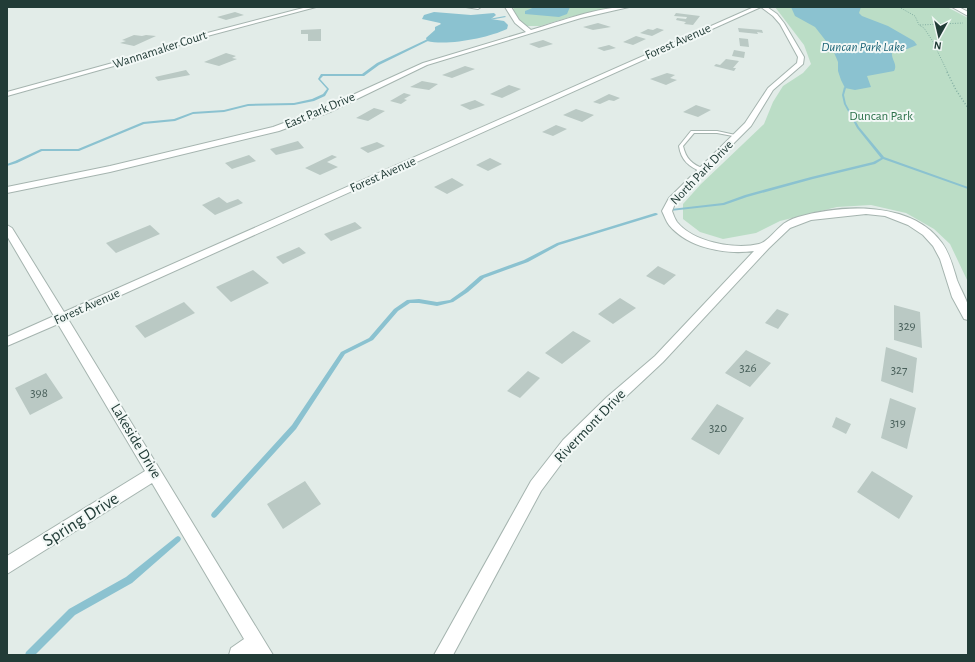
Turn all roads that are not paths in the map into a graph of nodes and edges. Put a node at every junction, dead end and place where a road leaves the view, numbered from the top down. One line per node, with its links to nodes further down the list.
1 (313, 7): 11 (street, Wannamaker Court)
2 (470, 7): 3 (street)
3 (478, 7)
4 (508, 7): 10 (street)
5 (626, 7): 10 (street, East Park Drive)
6 (758, 7): 18 (street, Forest Avenue)
7 (764, 7): 12 (street, North Park Drive)
8 (955, 7): 9 (street)
9 (968, 14)
10 (530, 32): 14 (street, East Park Drive)
11 (7, 94)
12 (738, 136): 13 (street, North Park Drive); 13 (lane)
13 (702, 170): 16 (street, North Park Drive)
14 (7, 190)
15 (7, 228): 18 (street, Lakeside Drive)
16 (764, 247): 17 (street); 24 (street, Rivermont Drive)
17 (968, 316)
18 (61, 318): 19 (street, Forest Avenue); 20 (street, Lakeside Drive)
19 (7, 342)
20 (155, 473): 21 (street, Spring Drive); 22 (street, Lakeside Drive)
21 (7, 566)
22 (260, 648): 23 (street)
23 (238, 655)
24 (443, 655)

